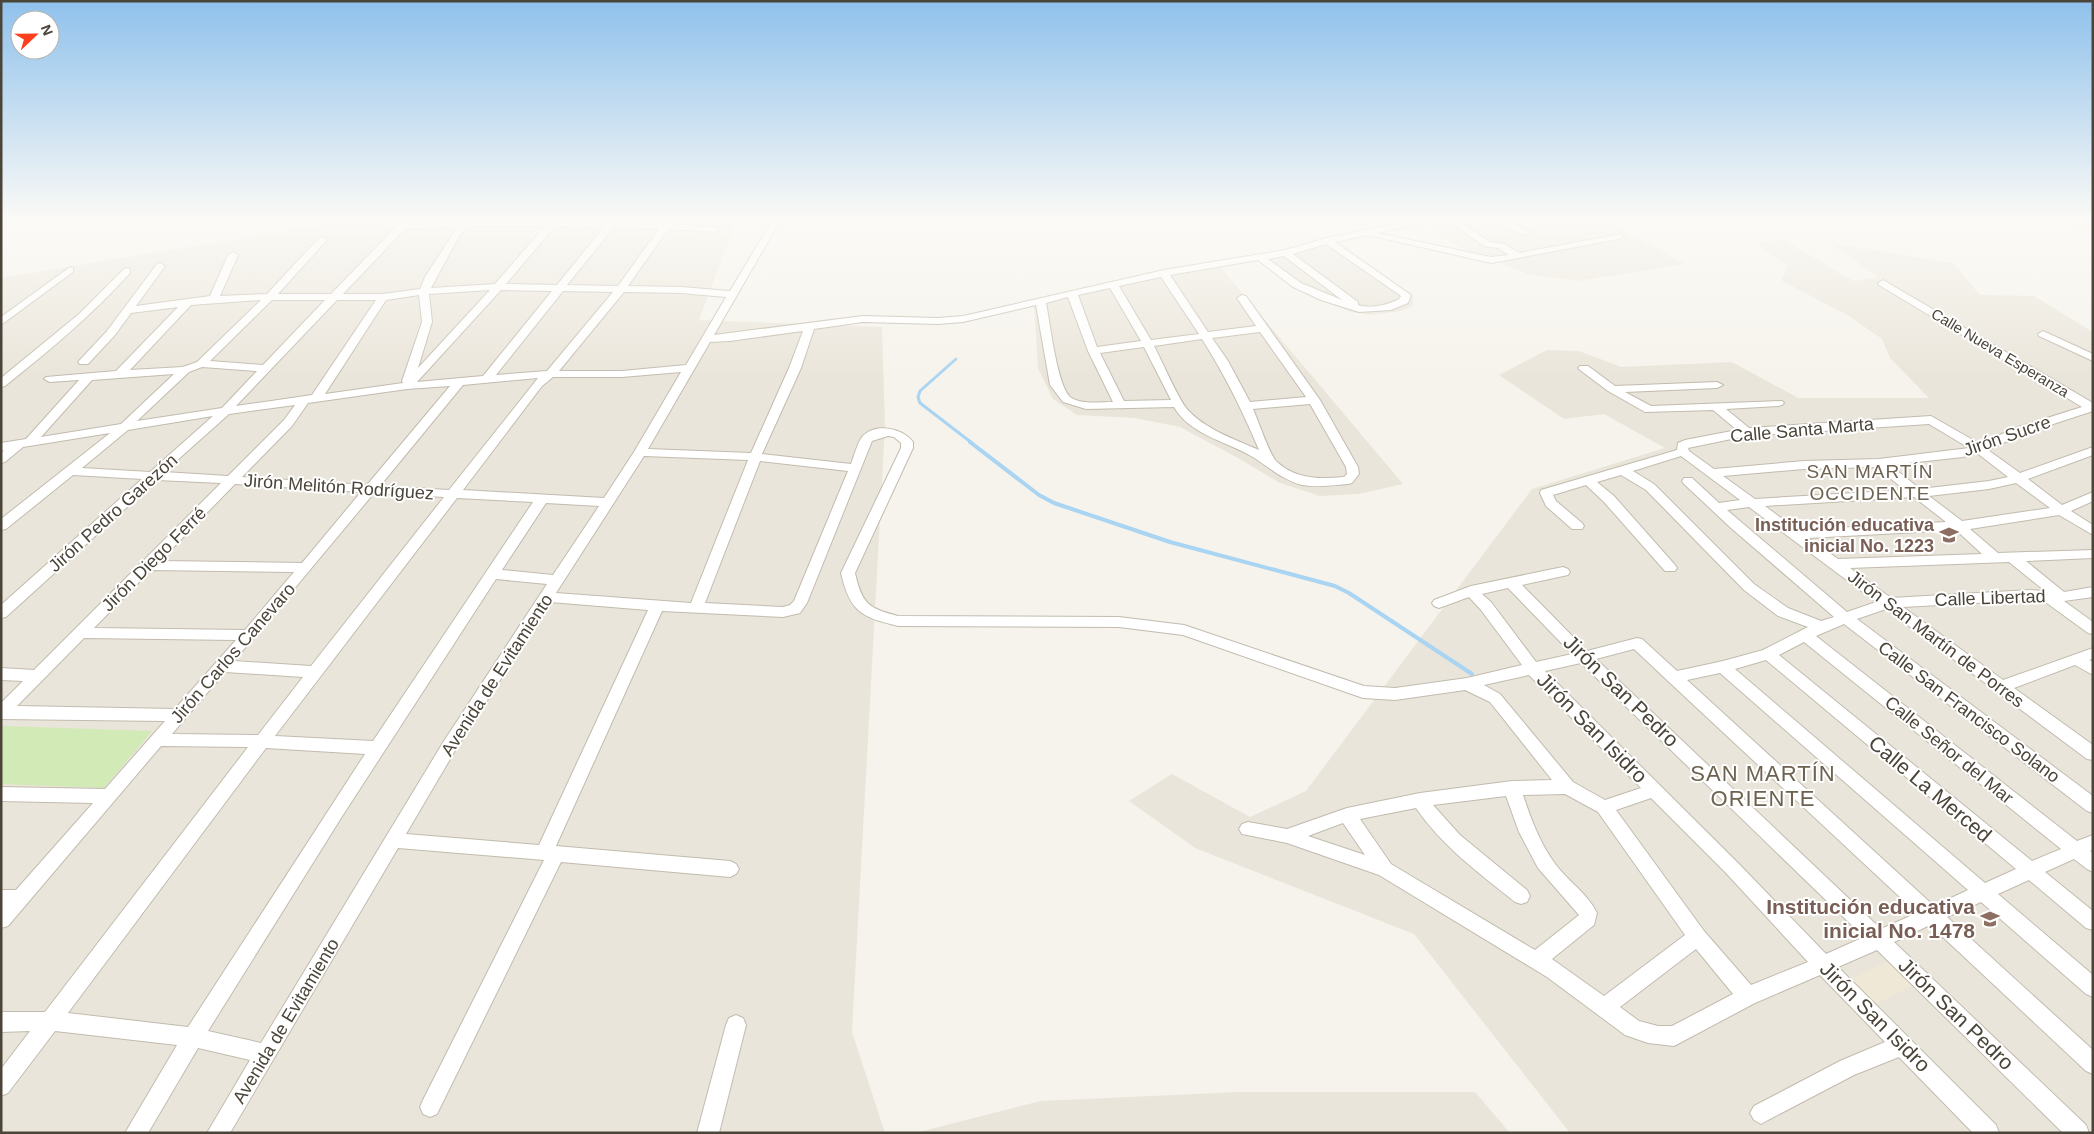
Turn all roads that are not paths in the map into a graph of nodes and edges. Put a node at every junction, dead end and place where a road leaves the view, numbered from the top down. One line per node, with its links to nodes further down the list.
1 (67, 272): 34 (street)
2 (126, 272): 55 (street)
3 (156, 272): 32 (street)
4 (226, 272): 29 (street)
5 (293, 272): 25 (street)
6 (357, 272): 27 (street, Jirón Pedro Garezón)
7 (433, 272): 22 (street)
8 (512, 272): 19 (street)
9 (573, 272): 20 (street)
10 (633, 272): 21 (street)
11 (745, 272): 23 (street, Avenida de Evitamiento)
12 (1171, 272): 16 (street)
13 (1280, 272): 33 (street)
14 (1311, 272): 33 (street)
15 (1373, 272): 33 (street)
16 (1164, 273): 18 (street); 38 (street)
17 (1883, 283): 66 (street, Calle Nueva Esperanza)
18 (1114, 284): 24 (street); 40 (street)
19 (499, 287): 20 (street); 22 (street); 57 (street)
20 (559, 289): 21 (street); 53 (street)
21 (620, 290): 23 (street); 50 (street)
22 (424, 292): 26 (street); 57 (street)
23 (732, 294): 39 (street, Avenida de Evitamiento)
24 (1072, 294): 30 (street); 41 (street)
25 (270, 297): 27 (street); 29 (street); 44 (street)
26 (383, 297): 27 (street); 59 (street, Jirón Diego Ferré)
27 (331, 298): 45 (street, Jirón Pedro Garezón)
28 (1242, 298): 36 (street)
29 (214, 299): 31 (street)
30 (1041, 302): 35 (street); 63 (street)
31 (187, 303): 32 (street); 49 (street)
32 (128, 310): 43 (street)
33 (1363, 310)
34 (1, 322)
35 (810, 326): 39 (street); 76 (street)
36 (1264, 328): 38 (street); 60 (street)
37 (2042, 334): 42 (street)
38 (1206, 336): 40 (street); 64 (street)
39 (706, 339): 46 (street, Avenida de Evitamiento)
40 (1148, 344): 41 (street); 61 (street)
41 (1093, 351): 63 (street)
42 (2093, 358)
43 (84, 362)
44 (201, 364): 45 (street); 48 (street)
45 (266, 368): 67 (street, Jirón Pedro Garezón)
46 (689, 368): 50 (street); 74 (street, Avenida de Evitamiento)
47 (1584, 368): 58 (street)
48 (185, 370): 49 (street); 68 (street)
49 (120, 374): 51 (street)
50 (550, 374): 53 (street); 91 (street)
51 (88, 377): 52 (street); 70 (street)
52 (50, 379)
53 (486, 380): 54 (street)
54 (459, 382): 57 (street); 89 (street, Jirón Carlos Canevaro)
55 (1, 384)
56 (1717, 385): 58 (street)
57 (406, 386): 59 (street)
58 (1612, 389): 65 (street)
59 (309, 400): 67 (street); 86 (street, Jirón Diego Ferré)
60 (1314, 400): 64 (street); 79 (street)
61 (1178, 403): 63 (street); 79 (street)
62 (1778, 403): 65 (street)
63 (1120, 405)
64 (1246, 406): 79 (street)
65 (1716, 407): 69 (street)
66 (2092, 407): 72 (street, Jirón Sucre)
67 (224, 412): 68 (street); 84 (street, Jirón Pedro Garezón)
68 (124, 427): 70 (street); 81 (street)
69 (1746, 432): 72 (street, Calle Santa Marta); 75 (street, Calle Santa Marta)
70 (24, 443): 71 (street); 77 (street)
71 (1, 447)
72 (1979, 449): 78 (street, Jirón Sucre); 85 (street)
73 (2093, 451): 85 (street)
74 (640, 452): 76 (street); 94 (street, Avenida de Evitamiento)
75 (1683, 452): 82 (street); 83 (street, Jirón San Martín de Porres)
76 (755, 457): 80 (street); 121 (street)
77 (1, 459)
78 (1879, 463): 83 (street, Jirón Sucre); 90 (street)
79 (1272, 465)
80 (856, 468): 121 (street); 141 (street)
81 (69, 471): 84 (street, Jirón Melitón Rodríguez); 98 (street)
82 (1624, 471): 87 (street); 124 (street)
83 (1712, 473): 95 (street, Jirón San Martín de Porres)
84 (153, 476): 86 (street, Jirón Melitón Rodríguez); 122 (street, Jirón Pedro Garezón)
85 (2019, 478): 90 (street); 97 (street)
86 (232, 479): 89 (street, Jirón Melitón Rodríguez); 107 (street, Jirón Diego Ferré)
87 (1589, 481): 99 (street); 109 (street)
88 (1688, 481): 96 (street, Calle San Francisco Solano)
89 (371, 490): 91 (street, Jirón Melitón Rodríguez); 108 (street, Jirón Carlos Canevaro)
90 (1916, 493): 95 (street); 100 (street)
91 (452, 495): 93 (street, Jirón Melitón Rodríguez); 137 (street)
92 (2093, 496): 97 (street)
93 (542, 499): 94 (street, Jirón Melitón Rodríguez); 111 (street)
94 (608, 502): 112 (street, Avenida de Evitamiento)
95 (1751, 503): 96 (street); 102 (street, Jirón San Martín de Porres)
96 (1715, 507): 123 (street, Calle San Francisco Solano)
97 (2061, 510): 100 (street); 101 (street)
98 (1, 526)
99 (1577, 526)
100 (1959, 526): 102 (street); 104 (street)
101 (2093, 531)
102 (1794, 534): 106 (street, Jirón San Martín de Porres)
103 (2093, 554): 105 (street)
104 (1994, 557): 105 (street); 106 (street)
105 (2013, 558): 116 (street)
106 (1835, 564): 119 (street, Jirón San Martín de Porres)
107 (148, 565): 108 (street); 126 (street, Jirón Diego Ferré)
108 (306, 568): 127 (street, Jirón Carlos Canevaro)
109 (1670, 568)
110 (1563, 572): 113 (street)
111 (492, 574): 112 (street); 148 (street)
112 (558, 580): 117 (street, Avenida de Evitamiento)
113 (1510, 582): 114 (street); 131 (street, Jirón San Pedro)
114 (1471, 591): 118 (street); 135 (street, Jirón San Isidro)
115 (2093, 592): 116 (street, Calle Libertad)
116 (2054, 596): 119 (street, Calle Libertad); 125 (street)
117 (546, 597): 120 (street); 161 (street, Avenida de Evitamiento)
118 (1439, 602)
119 (1887, 603): 123 (street, Calle Libertad); 142 (street, Jirón San Martín de Porres)
120 (657, 606): 121 (street); 164 (street)
121 (696, 608)
122 (1, 613)
123 (1845, 618): 124 (street, Calle Libertad); 156 (street, Calle San Francisco Solano)
124 (1821, 627): 128 (street, Calle Libertad)
125 (2093, 628)
126 (80, 633): 127 (street); 139 (street, Jirón Diego Ferré)
127 (248, 635): 133 (street, Jirón Carlos Canevaro)
128 (1806, 636): 130 (street, Calle Libertad); 163 (street, Calle Señor del Mar)
129 (2093, 653): 132 (street)
130 (1768, 654): 134 (street, Calle Libertad); 168 (street, Calle La Merced)
131 (1585, 658): 135 (street); 140 (street); 177 (street, Jirón San Pedro)
132 (2076, 659): 136 (street); 142 (street)
133 (222, 666): 137 (street); 144 (street, Jirón Carlos Canevaro)
134 (1723, 667): 140 (street, Calle Libertad); 169 (street)
135 (1530, 668): 141 (street); 152 (street, Jirón San Isidro)
136 (2093, 670)
137 (315, 672): 147 (street)
138 (1, 674): 139 (street)
139 (38, 676): 143 (street, Jirón Diego Ferré)
140 (1673, 677): 173 (street)
141 (1467, 684): 150 (street)
142 (2000, 687): 146 (street, Jirón San Martín de Porres)
143 (2, 713): 144 (street)
144 (179, 714): 145 (street, Jirón Carlos Canevaro)
145 (158, 740): 147 (street); 154 (street, Jirón Carlos Canevaro)
146 (2086, 740): 149 (street, Jirón San Martín de Porres)
147 (262, 741): 148 (street); 183 (street)
148 (378, 748): 186 (street)
149 (2093, 754)
150 (1567, 787): 151 (street); 157 (street)
151 (1512, 788): 155 (street); 178 (street)
152 (1655, 790): 157 (street); 179 (street, Jirón San Isidro)
153 (1, 794): 154 (street)
154 (108, 796): 172 (street, Jirón Carlos Canevaro)
155 (1420, 800): 158 (street); 170 (street)
156 (2093, 806)
157 (1604, 807): 176 (street)
158 (1347, 815): 160 (street); 167 (street)
159 (1248, 829): 160 (street)
160 (1288, 836): 167 (street)
161 (395, 840): 164 (street); 188 (street, Avenida de Evitamiento)
162 (2093, 842): 163 (street)
163 (2075, 850): 165 (street, Calle Señor del Mar); 168 (street)
164 (550, 854): 166 (street); 191 (street)
165 (2093, 864)
166 (730, 869)
167 (1385, 869): 178 (street)
168 (2030, 870): 169 (street); 175 (street, Calle La Merced)
169 (1983, 892): 173 (street); 180 (street)
170 (1521, 896)
171 (1, 898): 172 (street)
172 (20, 898): 174 (street, Jirón Carlos Canevaro)
173 (1931, 916): 177 (street); 189 (street)
174 (1, 920)
175 (2093, 922)
176 (1697, 937): 181 (street); 182 (street)
177 (1878, 939): 179 (street); 197 (street, Jirón San Pedro)
178 (1538, 960): 182 (street)
179 (1823, 965): 181 (street); 187 (street, Jirón San Isidro)
180 (2093, 988)
181 (1748, 996): 182 (street)
182 (1604, 1007)
183 (52, 1021): 184 (street); 186 (street); 190 (street)
184 (1, 1022)
185 (736, 1025): 195 (street)
186 (192, 1037): 188 (street); 193 (street)
187 (1904, 1045): 192 (street); 196 (street, Jirón San Isidro)
188 (265, 1054): 194 (street, Avenida de Evitamiento)
189 (2093, 1064)
190 (1, 1086)
191 (430, 1107)
192 (1762, 1113)
193 (136, 1133)
194 (218, 1133)
195 (708, 1133)
196 (1988, 1133)
197 (2078, 1133)

